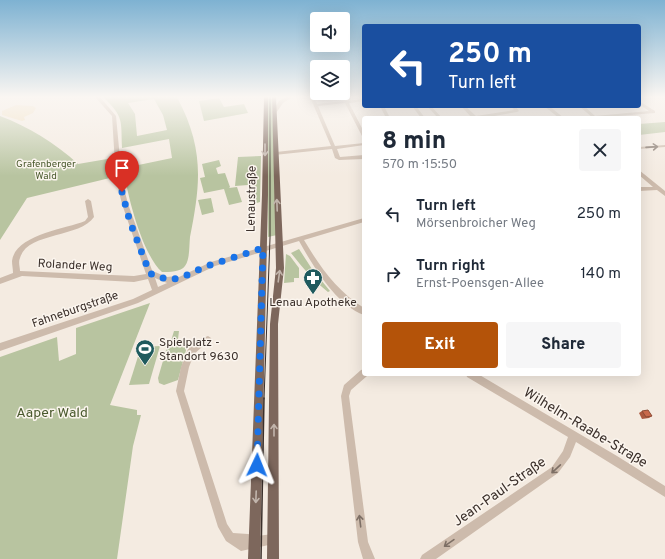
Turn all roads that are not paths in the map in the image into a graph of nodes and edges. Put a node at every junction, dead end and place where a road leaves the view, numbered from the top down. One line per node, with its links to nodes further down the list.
1 (115, 123): 23 (street)
2 (266, 123): 22 (main road, Lenaustraße, one-way to 22)
3 (275, 123): 11 (main road, Lenaustraße)
4 (322, 123): 9 (street)
5 (357, 123): 6 (street)
6 (362, 132)
7 (362, 144): 9 (street)
8 (665, 146): 10 (street, one-way to 8)
9 (332, 148): 11 (street); 12 (street)
10 (641, 148)
11 (276, 154): 21 (main road, Lenaustraße, one-way to 11)
12 (362, 157)
13 (641, 174): 14 (street)
14 (657, 188): 15 (street); 16 (street); 17 (street)
15 (665, 188)
16 (641, 189)
17 (665, 194)
18 (88, 200): 24 (street)
19 (362, 221): 20 (street, Fahneburgstraße)
20 (300, 238): 21 (street, Fahneburgstraße); 28 (street)
21 (280, 244): 22 (street, Fahneburgstraße); 35 (main road, Lenaustraße, one-way to 21)
22 (263, 248): 25 (street, Fahneburgstraße); 36 (main road, Lenaustraße, one-way to 36)
23 (150, 274): 24 (street, Rolander Weg); 25 (street); 27 (street)
24 (17, 275): 26 (street, Rolander Weg)
25 (181, 278): 27 (street, Fahneburgstraße)
26 (0, 281)
27 (156, 292): 30 (street, Fahneburgstraße)
28 (362, 311)
29 (208, 340): 36 (street)
30 (0, 347)
31 (362, 375): 39 (street, one-way to 31)
32 (473, 376): 33 (street, Wilhelm-Raabe-Straße)
33 (573, 435): 34 (street, Wilhelm-Raabe-Straße); 40 (street, Jean-Paul-Straße, one-way to 40)
34 (665, 492)
35 (273, 539): 36 (street); 38 (main road, Lenaustraße)
36 (255, 542): 37 (main road, Lenaustraße)
37 (254, 559)
38 (273, 559)
39 (369, 559)
40 (426, 559)

